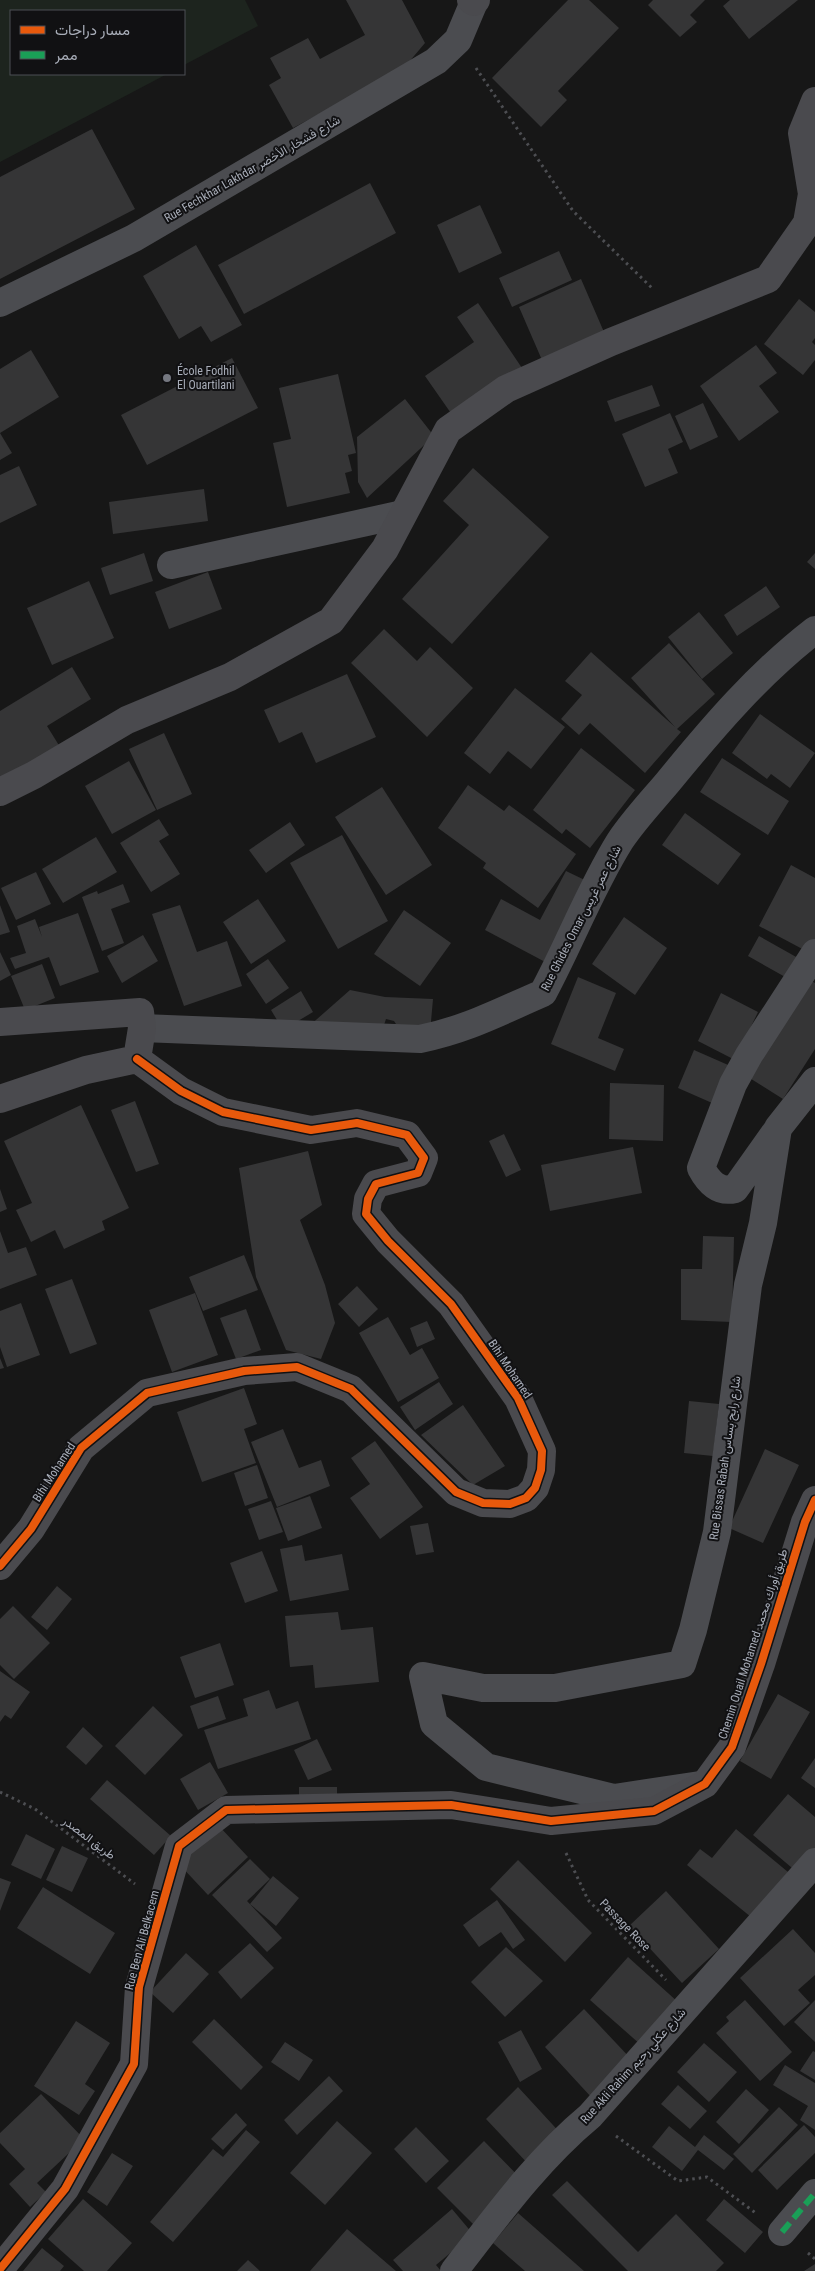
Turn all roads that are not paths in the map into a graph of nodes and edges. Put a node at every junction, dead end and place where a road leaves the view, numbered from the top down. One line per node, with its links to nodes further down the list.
1 (474, 1): 3 (street, Rue Fechkhar Lakhdar شارع فشخار الأخضر)
2 (815, 101): 4 (street)
3 (0, 303)
4 (404, 514): 5 (street); 7 (street)
5 (171, 565)
6 (815, 630): 10 (street, Rue Ghides Omar شارع عمر غريس)
7 (0, 792)
8 (815, 953): 14 (street)
9 (0, 1022): 10 (street)
10 (142, 1028): 11 (street)
11 (137, 1059): 13 (street); 16 (street, Bihi Mohamed)
12 (815, 1081): 14 (street, Rue Bissas Rabah شارع رابح بساس)
13 (0, 1099)
14 (778, 1128): 17 (street, Rue Bissas Rabah شارع رابح بساس)
15 (815, 1500): 17 (street, Chemin Ouail Mohamed طريق أوراك محمد)
16 (0, 1566)
17 (705, 1784): 18 (street, Chemin Ouail Mohamed طريق أوراك محمد)
18 (286, 1809): 22 (street, Rue Ben Ali Belkacem)
19 (815, 1862): 23 (street, Rue Akli Rahim شارع عكلي رحيم)
20 (815, 2193): 21 (street)
21 (782, 2232)
22 (0, 2269)
23 (454, 2271)

